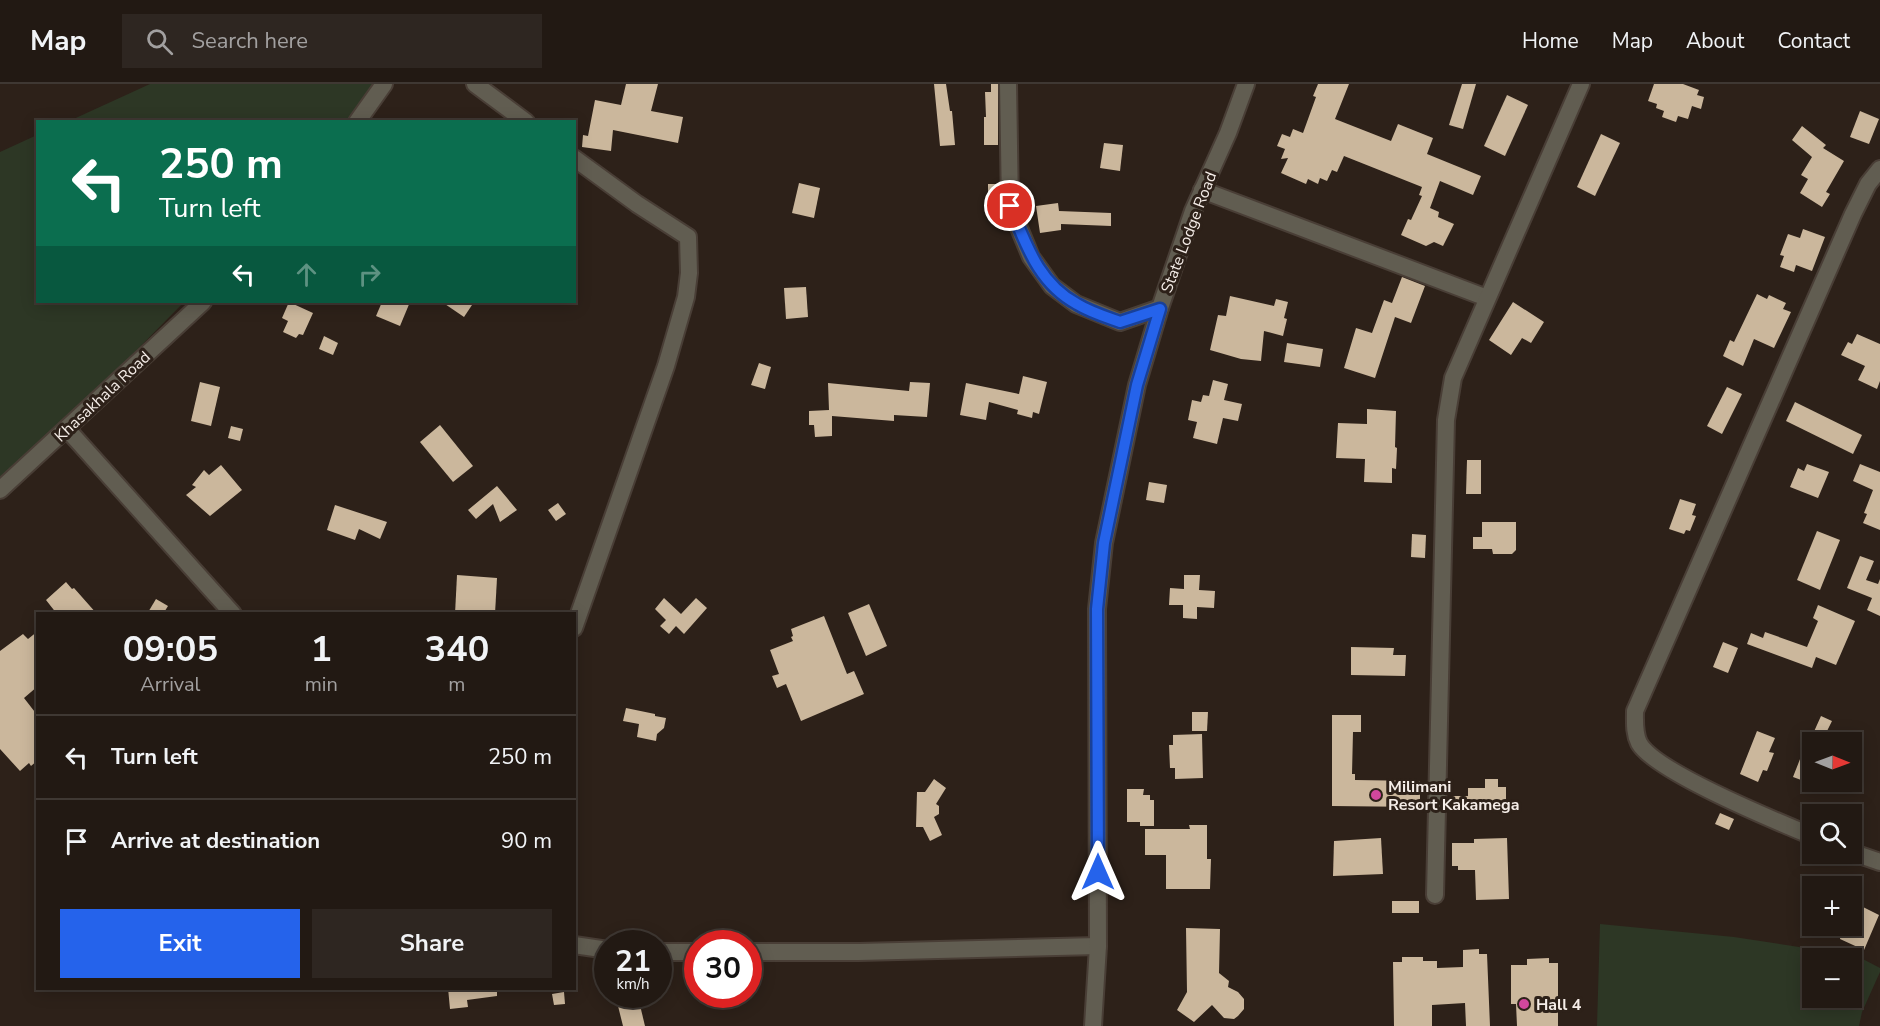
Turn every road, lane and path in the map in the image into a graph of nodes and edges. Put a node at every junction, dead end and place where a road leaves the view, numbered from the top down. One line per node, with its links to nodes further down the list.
1 (384, 84): 6 (street)
2 (476, 84): 7 (street)
3 (1008, 84): 13 (street)
4 (1246, 84): 10 (street, State Lodge Road)
5 (1581, 84): 11 (street)
6 (358, 120)
7 (523, 120)
8 (576, 159): 17 (street)
9 (1880, 169): 18 (street)
10 (1202, 190): 11 (street); 13 (street, State Lodge Road)
11 (1486, 298): 21 (street)
12 (202, 303): 14 (street, Khasakhala Road)
13 (1160, 309): 23 (street, State Lodge Road)
14 (67, 429): 15 (street, Khasakhala Road); 16 (street)
15 (0, 490)
16 (231, 612)
17 (576, 622)
18 (1802, 832)
19 (1862, 856): 20 (street)
20 (1880, 862)
21 (1435, 895)
22 (576, 945): 24 (street)
23 (1098, 946): 25 (street); 26 (street, State Lodge Road)
24 (594, 948)
25 (762, 952)
26 (1093, 1026)

